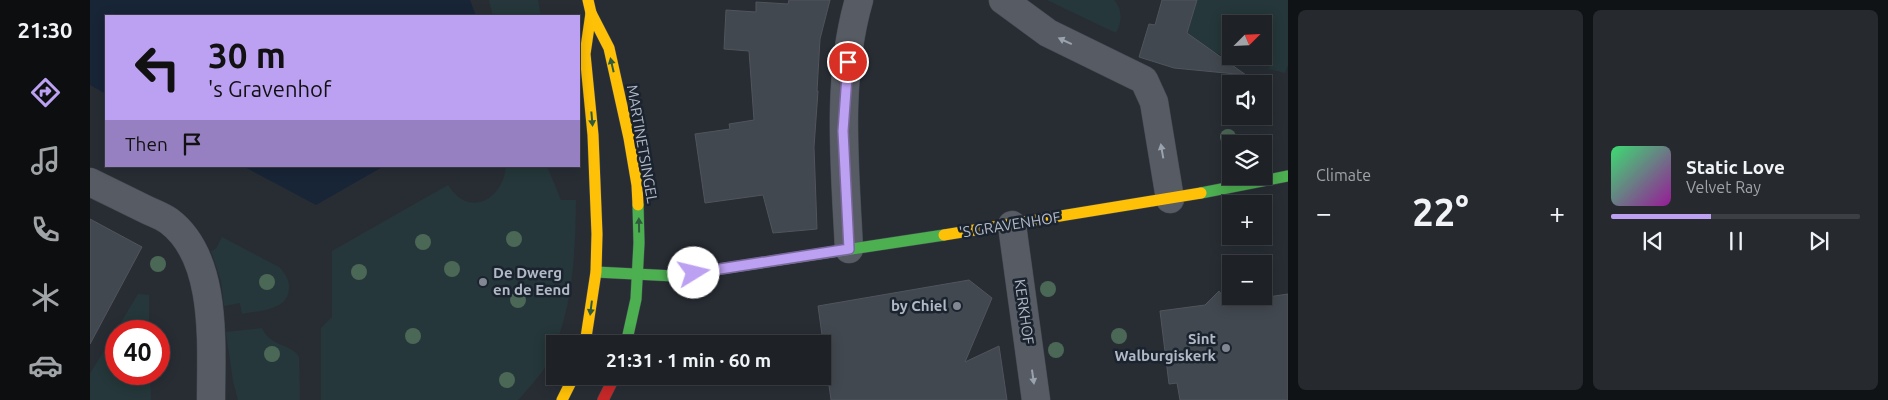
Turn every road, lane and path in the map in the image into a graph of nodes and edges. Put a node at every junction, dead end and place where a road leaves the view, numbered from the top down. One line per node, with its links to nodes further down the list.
1 (588, 0): 4 (street, MARTINETSINGEL)
2 (859, 0): 9 (street)
3 (1003, 0): 7 (street, one-way to 3)
4 (590, 13): 10 (street, MARTINETSINGEL, one-way to 10); 11 (street, MARTINETSINGEL, one-way to 4)
5 (1288, 176): 7 (street, 'S GRAVENHOF)
6 (90, 182): 16 (street)
7 (1170, 199): 8 (street, 'S GRAVENHOF)
8 (1012, 225): 9 (street, 'S GRAVENHOF); 19 (street, KERKHOF, one-way to 19)
9 (849, 249): 11 (street, 'S GRAVENHOF)
10 (596, 272): 11 (street, 'S GRAVENHOF); 12 (street, MARTINETSINGEL, one-way to 12)
11 (638, 274): 13 (street, MARTINETSINGEL)
12 (586, 335)
13 (628, 335)
14 (570, 385): 17 (street)
15 (610, 385): 18 (street)
16 (212, 400)
17 (562, 400)
18 (603, 400)
19 (1036, 400)

